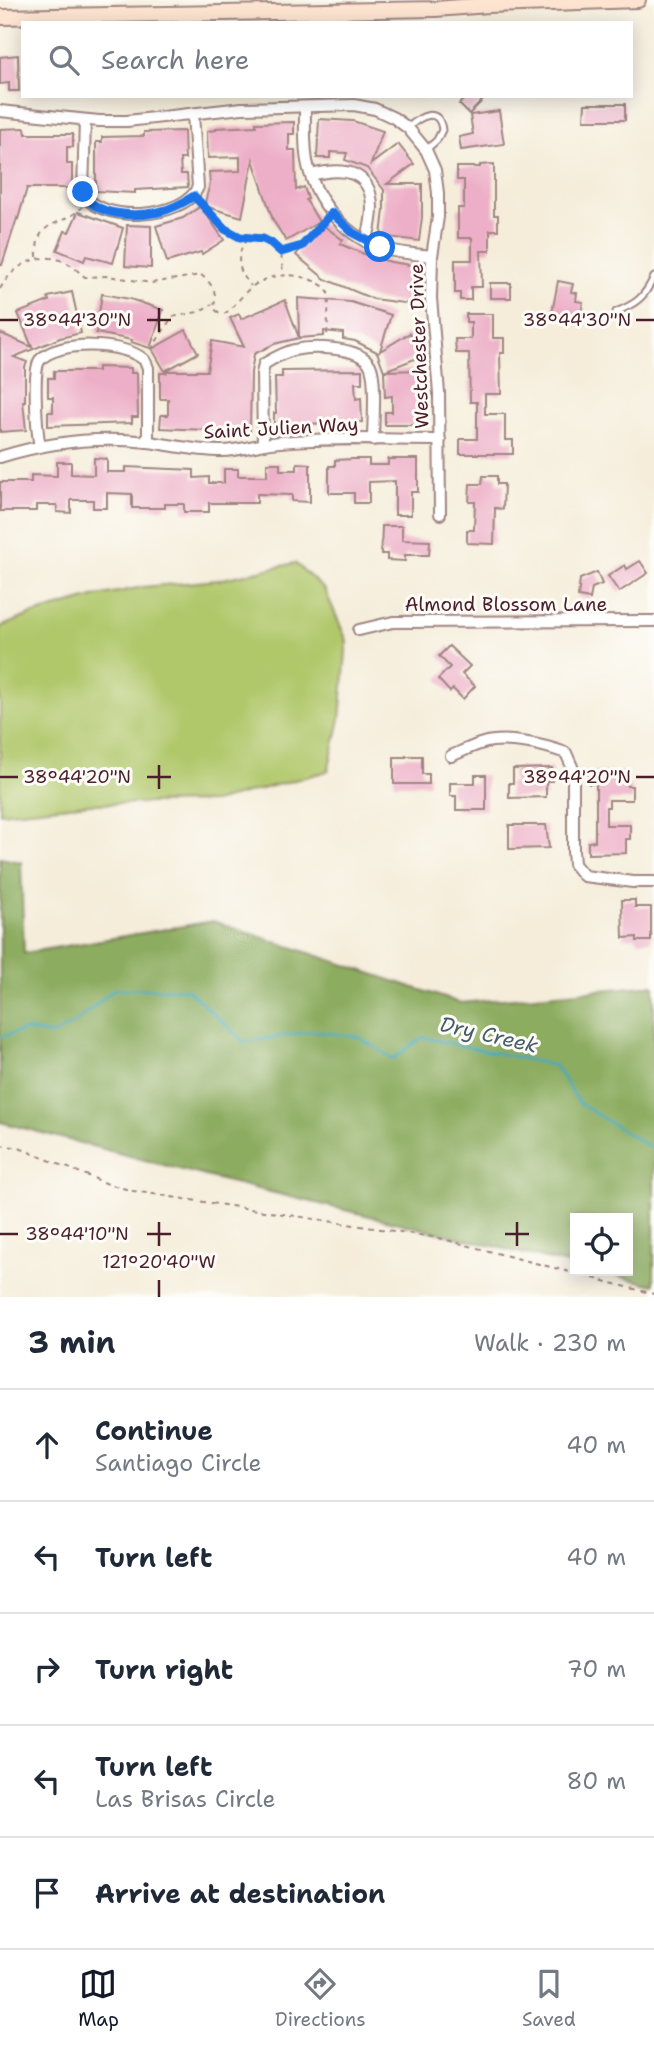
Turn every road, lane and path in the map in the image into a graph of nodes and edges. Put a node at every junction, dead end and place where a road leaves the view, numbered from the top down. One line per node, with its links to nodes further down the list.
1 (638, 0): 2 (street)
2 (0, 17)
3 (305, 107): 5 (street, Westchester Drive); 7 (street, Westchester Drive); 9 (street)
4 (0, 111): 6 (street, Westchester Drive)
5 (193, 114): 6 (street, Westchester Drive); 10 (street)
6 (85, 120): 11 (street)
7 (408, 128): 8 (street, Westchester Drive); 8 (lane)
8 (426, 150): 16 (street, Westchester Drive)
9 (311, 175): 12 (street); 14 (street)
10 (194, 196): 11 (street); 13 (path)
11 (87, 199): 17 (path)
12 (332, 213): 14 (street); 15 (path)
13 (248, 238): 15 (path); 20 (path)
14 (366, 242): 16 (street)
15 (281, 252): 18 (path)
16 (432, 256): 27 (street, Westchester Drive)
17 (37, 258): 21 (path); 22 (path)
18 (283, 275): 20 (path); 24 (path)
19 (654, 277): 23 (lane)
20 (252, 287): 22 (path)
21 (0, 289)
22 (214, 303): 25 (path)
23 (616, 312)
24 (326, 348): 26 (street); 29 (street)
25 (144, 359): 28 (street); 30 (street)
26 (373, 440): 27 (street, Saint Julien Way); 29 (street, Saint Julien Way)
27 (440, 440): 32 (street, Westchester Drive)
28 (148, 442): 29 (street, Saint Julien Way); 30 (street, Saint Julien Way)
29 (262, 444)
30 (40, 446): 31 (street, Saint Julien Way)
31 (0, 457)
32 (440, 514)
33 (654, 621): 34 (street, Almond Blossom Lane)
34 (359, 630)
35 (451, 756): 36 (street)
36 (654, 882)
37 (0, 1145): 38 (path)
38 (654, 1294)

